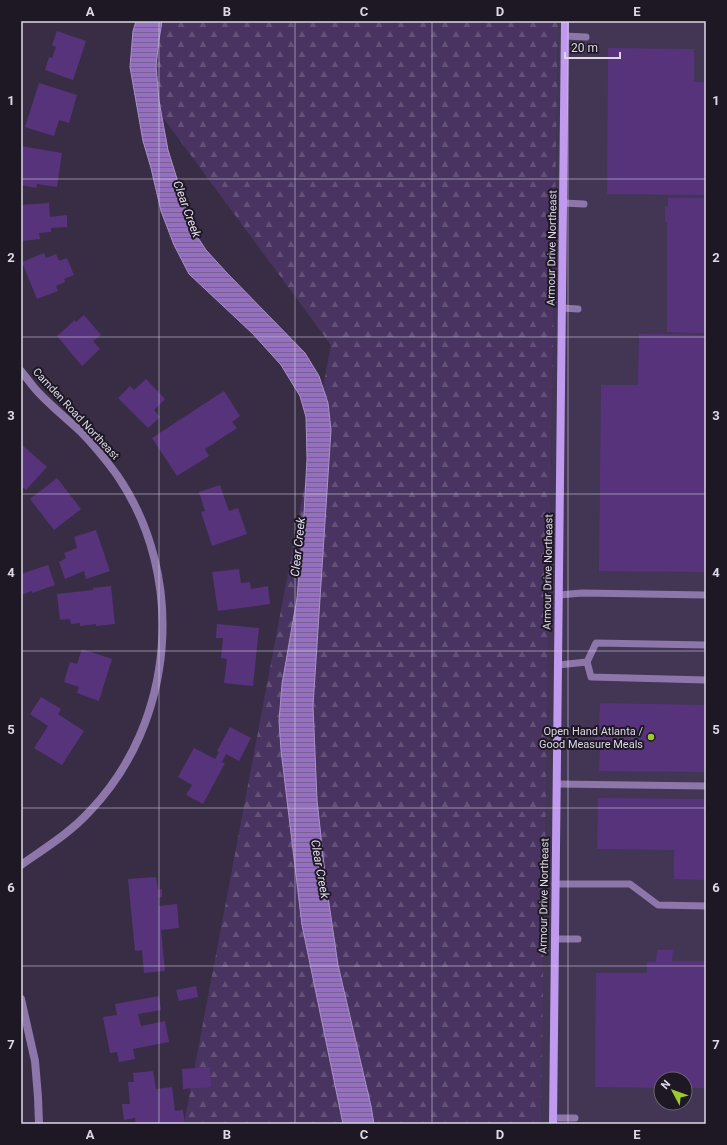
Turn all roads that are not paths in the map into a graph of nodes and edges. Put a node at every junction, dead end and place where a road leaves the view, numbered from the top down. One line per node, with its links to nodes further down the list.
1 (565, 21): 2 (street, Armour Drive Northeast)
2 (565, 36): 3 (lane); 4 (street, Armour Drive Northeast)
3 (586, 37)
4 (563, 203): 5 (lane); 6 (street, Armour Drive Northeast)
5 (584, 204)
6 (562, 308): 7 (lane); 9 (street, Armour Drive Northeast)
7 (578, 309)
8 (21, 371): 17 (street, Camden Road Northeast)
9 (559, 595): 10 (lane); 13 (street, Armour Drive Northeast)
10 (706, 595)
11 (706, 645): 12 (lane)
12 (587, 662): 13 (lane); 14 (lane)
13 (558, 665): 15 (street, Armour Drive Northeast)
14 (706, 680)
15 (557, 784): 16 (lane); 18 (street, Armour Drive Northeast)
16 (706, 786)
17 (21, 865)
18 (555, 884): 19 (lane); 21 (street, Armour Drive Northeast)
19 (706, 906)
20 (578, 939): 21 (lane)
21 (555, 940): 24 (street, Armour Drive Northeast)
22 (21, 999): 25 (street)
23 (575, 1118): 24 (lane)
24 (553, 1121)
25 (40, 1124)

